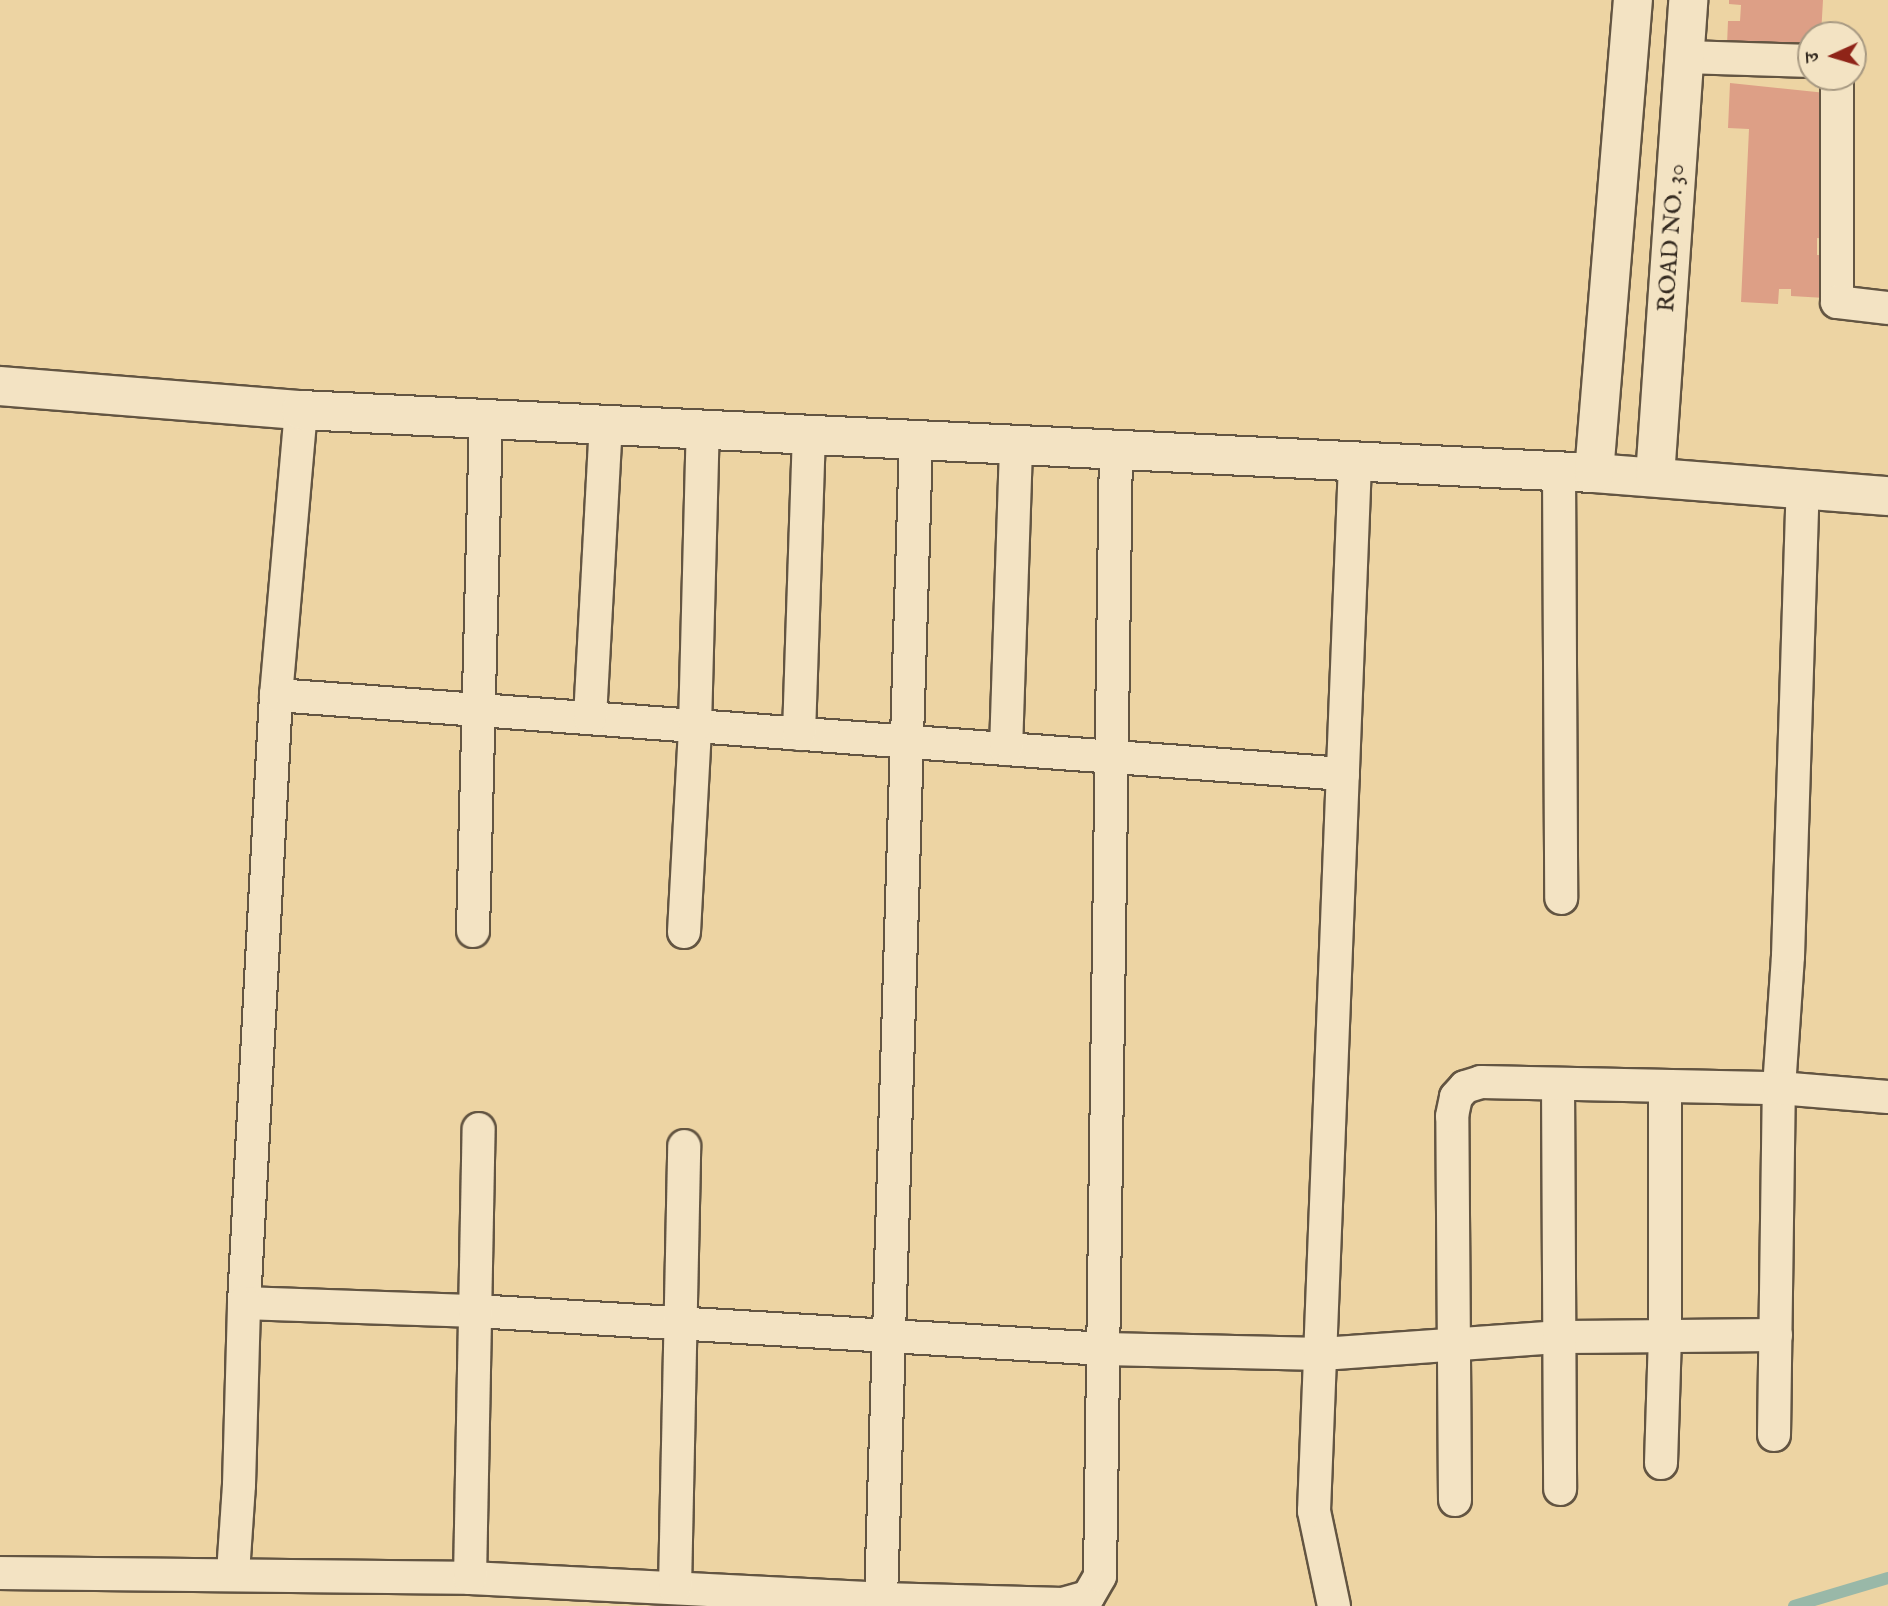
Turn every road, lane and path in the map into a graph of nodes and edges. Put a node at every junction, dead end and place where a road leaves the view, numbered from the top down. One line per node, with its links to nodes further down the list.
1 (1633, 0): 17 (street)
2 (1688, 0): 3 (street, ROAD NO. 30)
3 (1685, 57): 4 (street); 18 (street, ROAD NO. 30)
4 (1797, 61)
5 (1836, 91): 6 (street)
6 (1888, 308)
7 (0, 386): 8 (street)
8 (301, 410): 9 (street); 21 (street)
9 (486, 419): 10 (street); 22 (street)
10 (606, 425): 11 (street); 23 (street)
11 (703, 430): 12 (street); 24 (street)
12 (809, 435): 13 (street); 25 (street)
13 (916, 440): 14 (street); 26 (street)
14 (1016, 445): 15 (street); 27 (street)
15 (1116, 450): 16 (street); 28 (street)
16 (1355, 461): 17 (street); 29 (street)
17 (1577, 472): 18 (street); 30 (street)
18 (1655, 477): 19 (street)
19 (1803, 489): 20 (street); 35 (street)
20 (1888, 496)
21 (276, 695): 22 (street); 39 (street)
22 (477, 710): 23 (street); 31 (street)
23 (590, 718): 24 (street)
24 (695, 726): 25 (street); 32 (street)
25 (799, 734): 26 (street)
26 (907, 742): 27 (street); 45 (street)
27 (1006, 749): 28 (street)
28 (1113, 757): 29 (street); 47 (street)
29 (1343, 774): 48 (street)
30 (1562, 898)
31 (473, 931)
32 (684, 932)
33 (1558, 1084): 34 (street); 44 (street); 46 (street)
34 (1665, 1086): 35 (street); 42 (street)
35 (1779, 1088): 36 (street); 43 (street)
36 (1888, 1097)
37 (479, 1129): 40 (street)
38 (684, 1146): 41 (street)
39 (244, 1303): 40 (street); 54 (street)
40 (475, 1311): 41 (street); 55 (street)
41 (678, 1325): 45 (street); 56 (street)
42 (1665, 1334): 43 (street); 44 (street); 50 (street)
43 (1776, 1335): 49 (street)
44 (1560, 1337): 46 (street); 51 (street)
45 (888, 1338): 47 (street); 57 (street)
46 (1454, 1345): 48 (street); 52 (street)
47 (1105, 1349): 48 (street); 57 (street)
48 (1322, 1354): 58 (street)
49 (1774, 1435)
50 (1661, 1463)
51 (1560, 1489)
52 (1455, 1500)
53 (0, 1573): 54 (street)
54 (233, 1573): 55 (street)
55 (470, 1578): 56 (street)
56 (675, 1588): 57 (street)
57 (881, 1599)
58 (1334, 1606)

